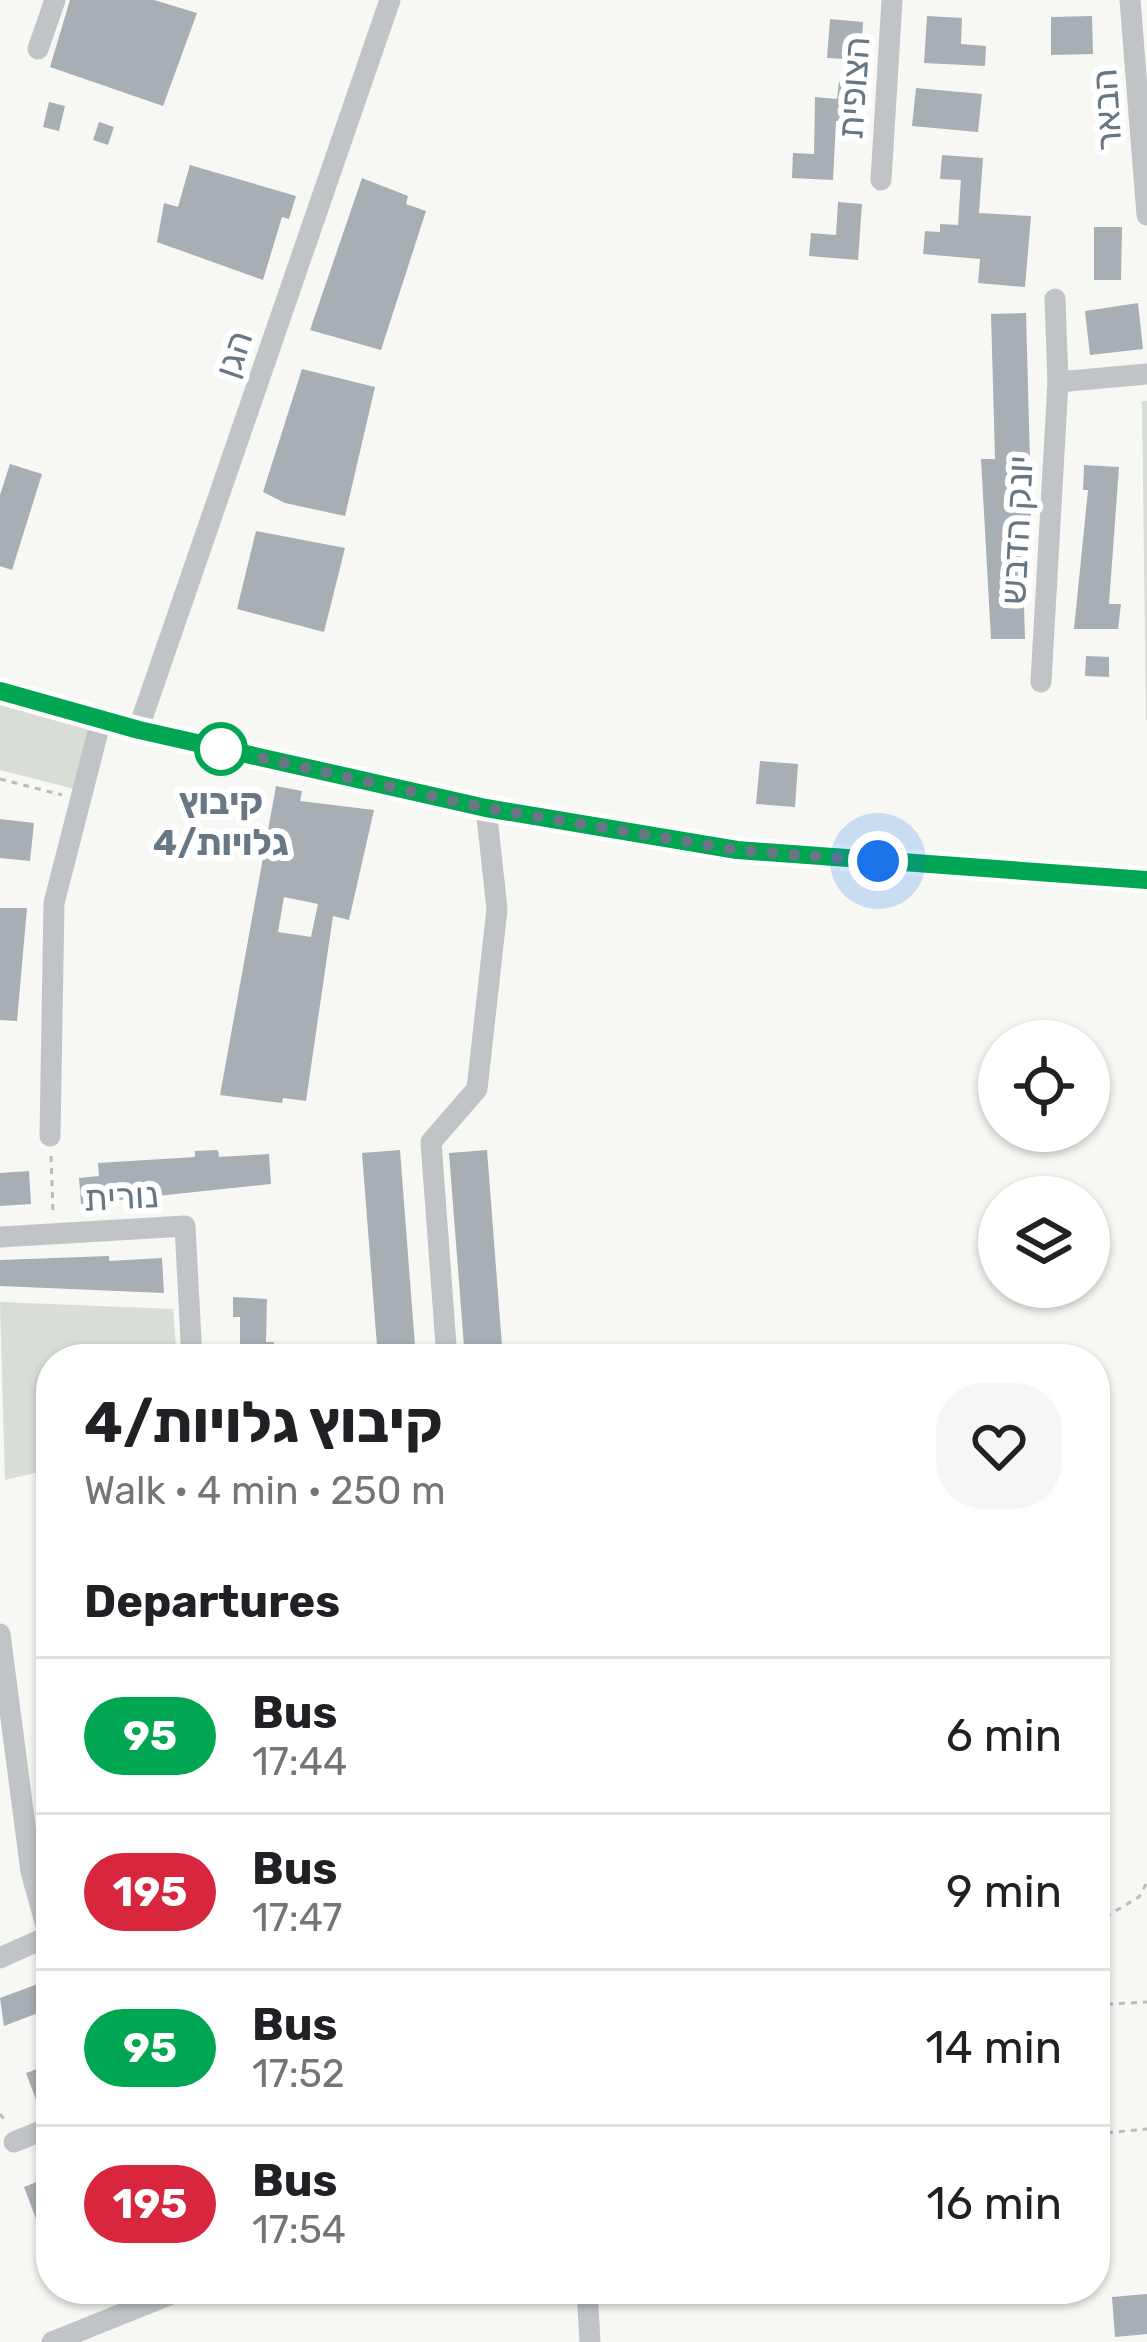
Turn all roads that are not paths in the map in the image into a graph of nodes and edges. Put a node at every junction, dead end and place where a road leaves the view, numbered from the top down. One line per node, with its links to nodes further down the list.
1 (55, 0): 5 (street)
2 (390, 0): 14 (street, הגן)
3 (892, 0): 6 (street, הצופית)
4 (1130, 0): 7 (street, הבאר)
5 (38, 49)
6 (881, 180)
7 (1147, 214)
8 (1055, 299): 10 (street, יונק הדבש)
9 (1147, 374): 10 (street)
10 (1058, 382): 11 (street, יונק הדבש)
11 (1041, 682)
12 (0, 691): 13 (street)
13 (100, 720): 14 (street); 17 (street)
14 (139, 730): 15 (street)
15 (486, 808): 16 (street); 20 (street)
16 (1147, 880)
17 (50, 1136)
18 (0, 1237): 19 (street, נורית)
19 (191, 1344)
20 (447, 1344)
21 (0, 1634): 22 (street)
22 (36, 1889)
23 (36, 1941): 24 (street)
24 (0, 1958)
25 (36, 2133): 26 (street)
26 (14, 2142)
27 (147, 2304): 29 (street)
28 (588, 2304): 30 (street)
29 (52, 2342)
30 (590, 2342)

